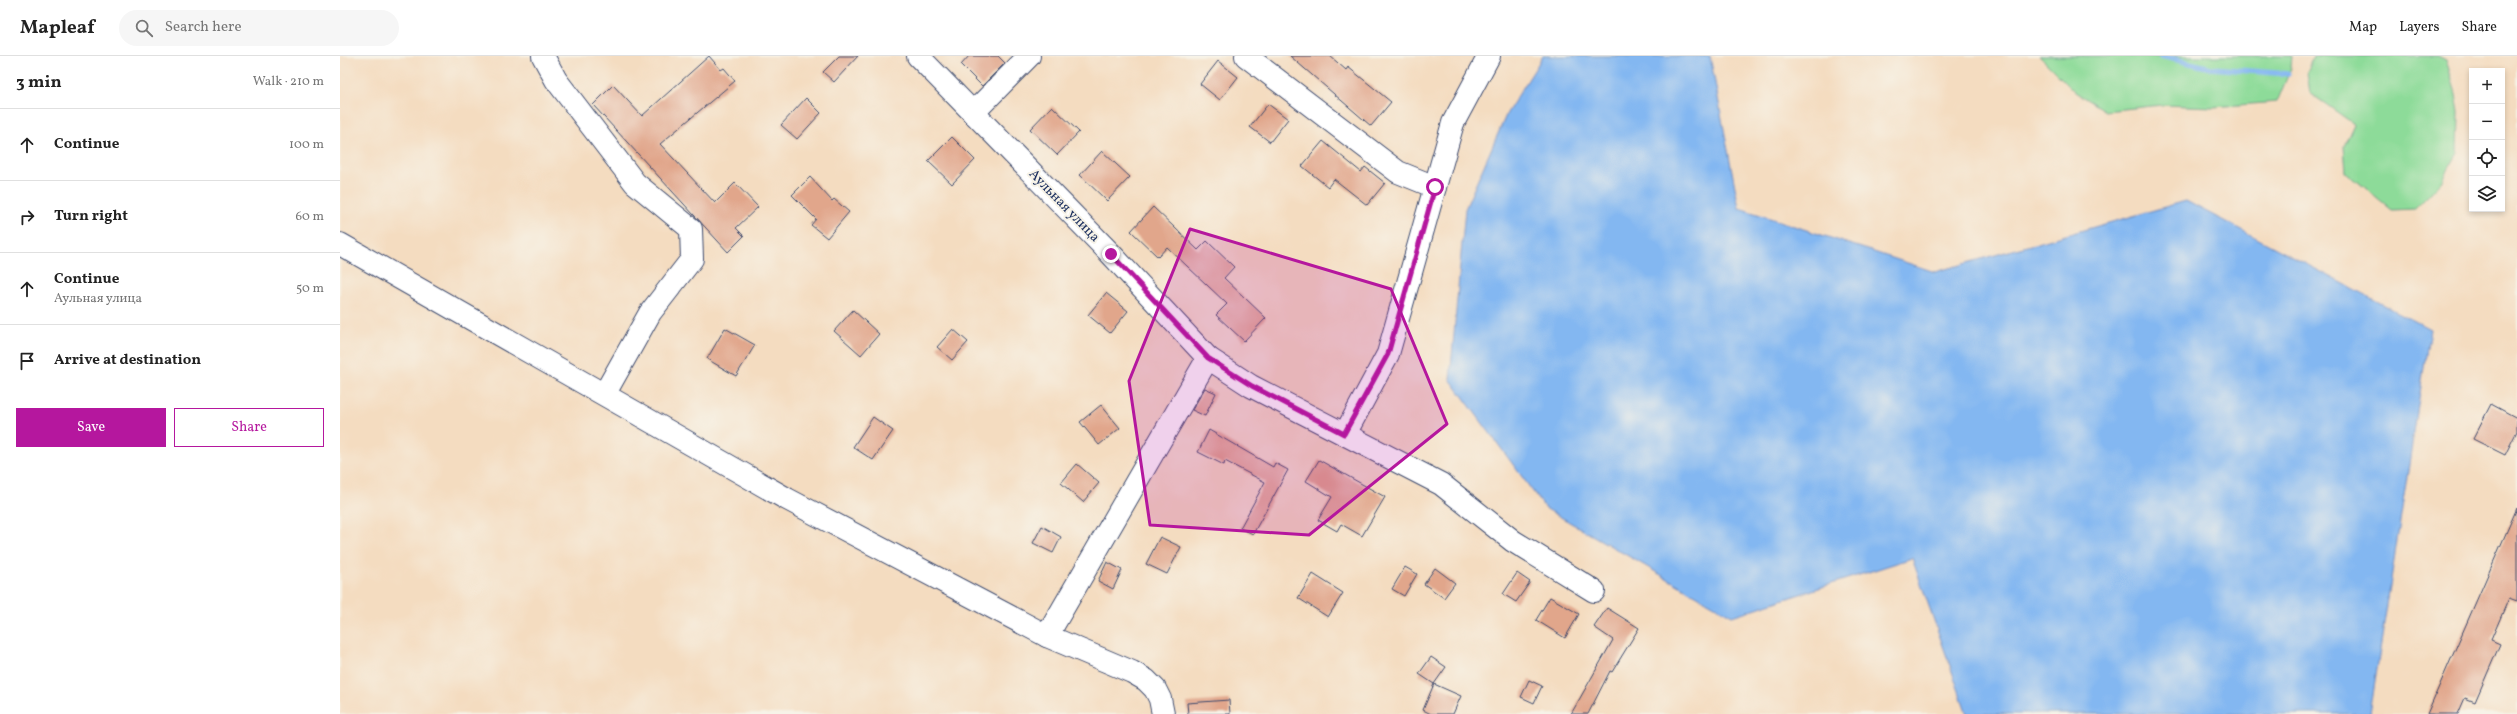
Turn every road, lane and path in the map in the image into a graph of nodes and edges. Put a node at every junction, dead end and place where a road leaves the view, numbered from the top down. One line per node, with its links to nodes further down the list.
1 (543, 56): 10 (street)
2 (918, 56): 6 (street, Аульная улица)
3 (1029, 56): 6 (street)
4 (1246, 56): 7 (street)
5 (1489, 56): 7 (street)
6 (973, 113): 9 (street, Аульная улица)
7 (1435, 187): 11 (street)
8 (340, 244): 10 (street)
9 (1208, 358): 11 (street, Аульная улица); 13 (street)
10 (605, 393): 13 (street)
11 (1344, 434): 12 (street, Аульная улица)
12 (1594, 591)
13 (1047, 636): 14 (street)
14 (1163, 714)

